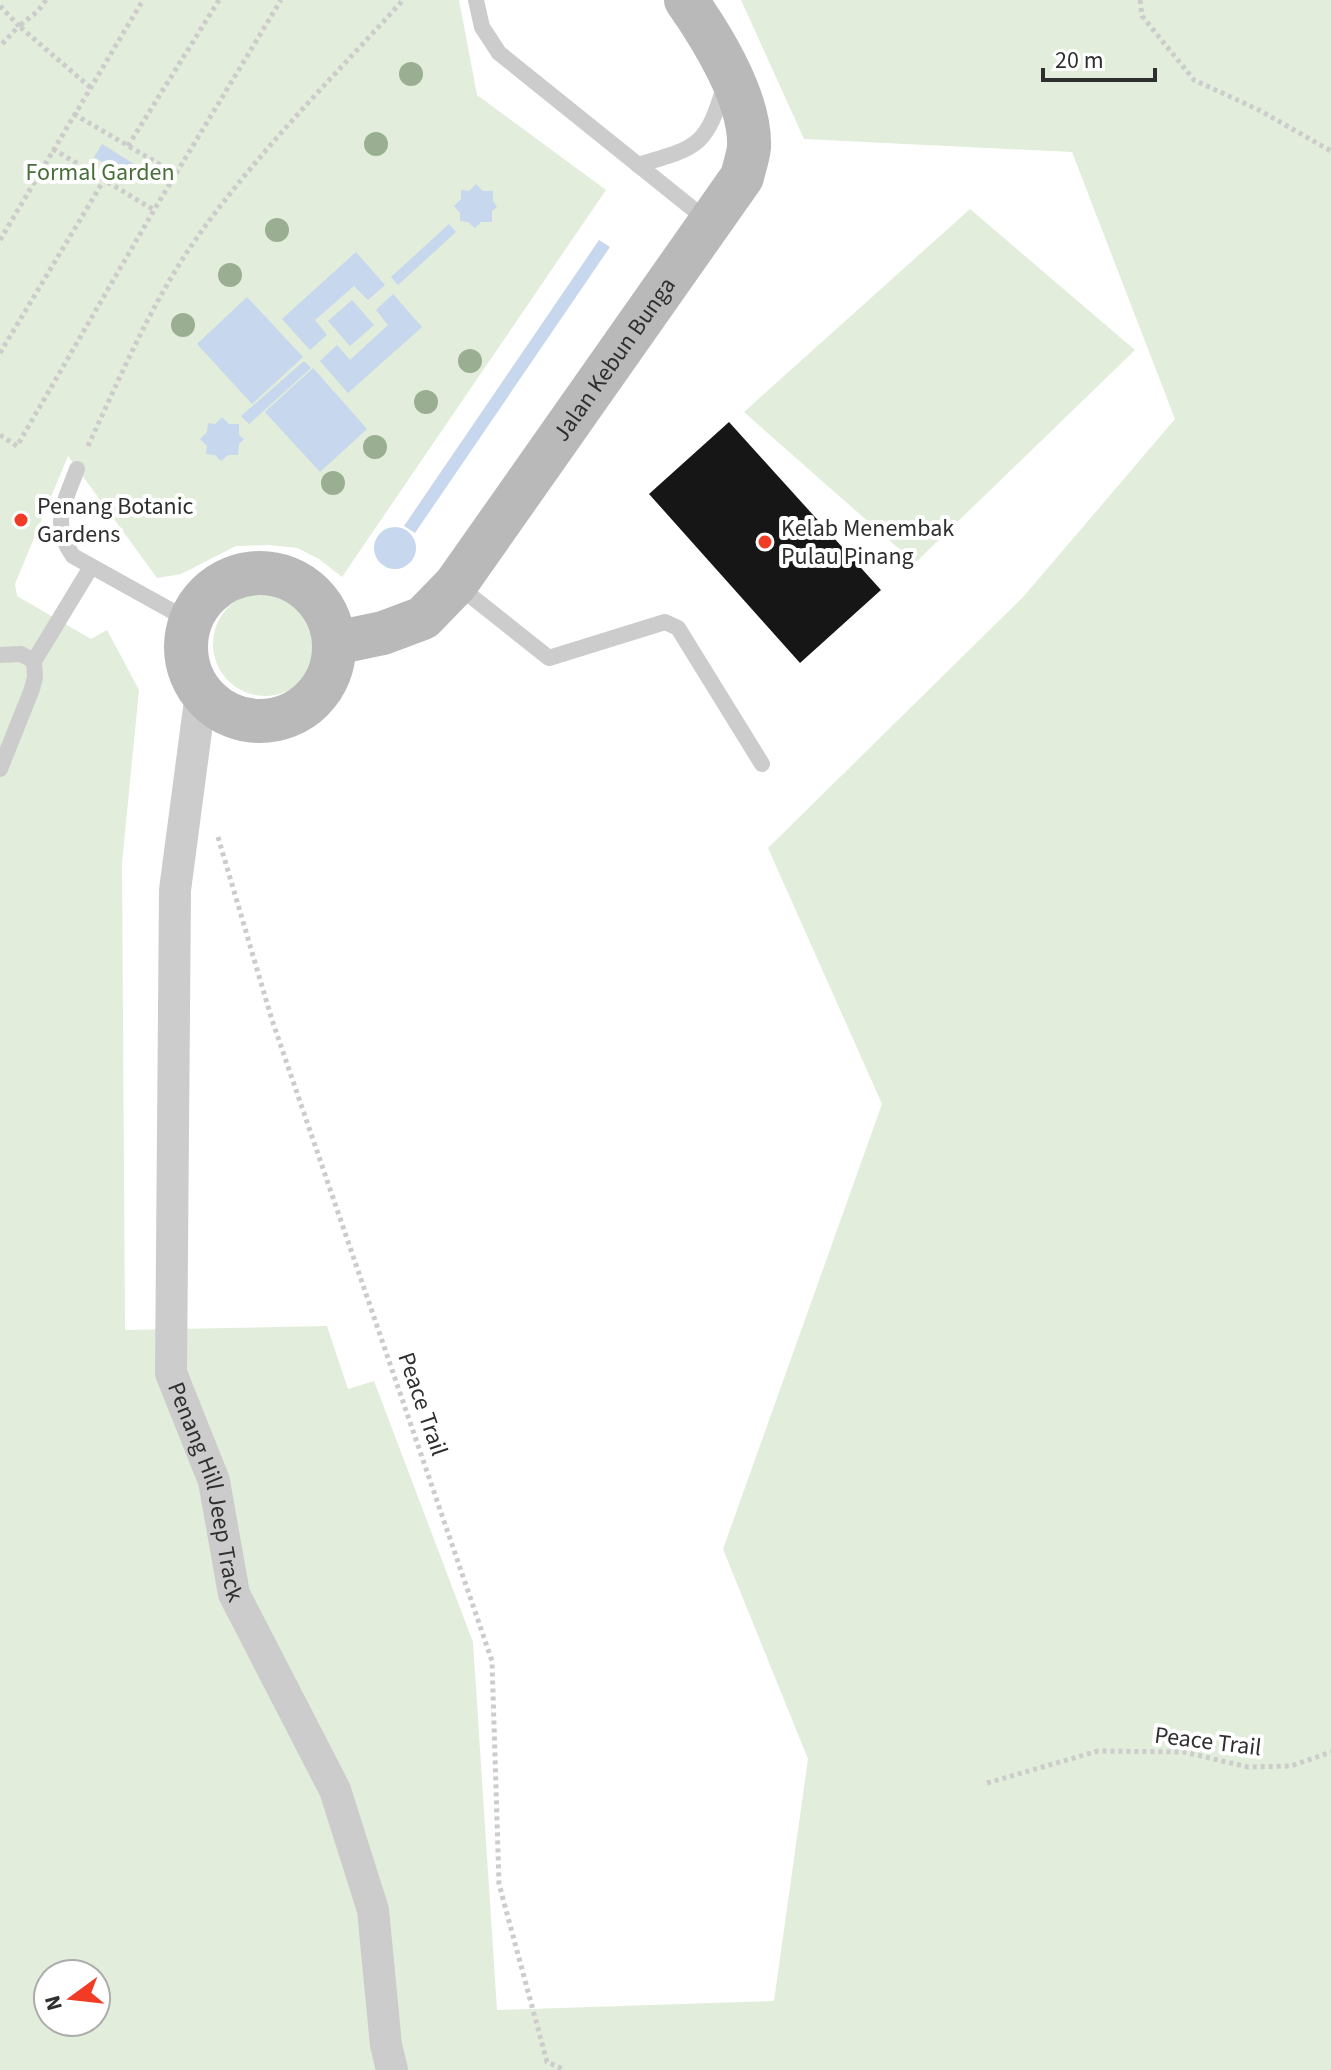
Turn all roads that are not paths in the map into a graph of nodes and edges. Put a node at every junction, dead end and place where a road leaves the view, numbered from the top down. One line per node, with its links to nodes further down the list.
1 (476, 0): 4 (lane)
2 (686, 0): 3 (street, Jalan Kebun Bunga)
3 (729, 72): 4 (lane); 5 (street, Jalan Kebun Bunga)
4 (638, 165): 5 (lane)
5 (712, 224): 8 (street, Jalan Kebun Bunga)
6 (77, 469): 7 (lane)
7 (91, 567): 9 (lane); 12 (lane)
8 (456, 584): 10 (street, Jalan Kebun Bunga); 14 (lane)
9 (190, 621): 10 (street); 13 (street)
10 (335, 643): 13 (street)
11 (0, 655): 12 (lane)
12 (34, 661): 15 (lane)
13 (201, 693): 16 (street, Penang Hill Jeep Track)
14 (762, 764)
15 (0, 769)
16 (392, 2070)

